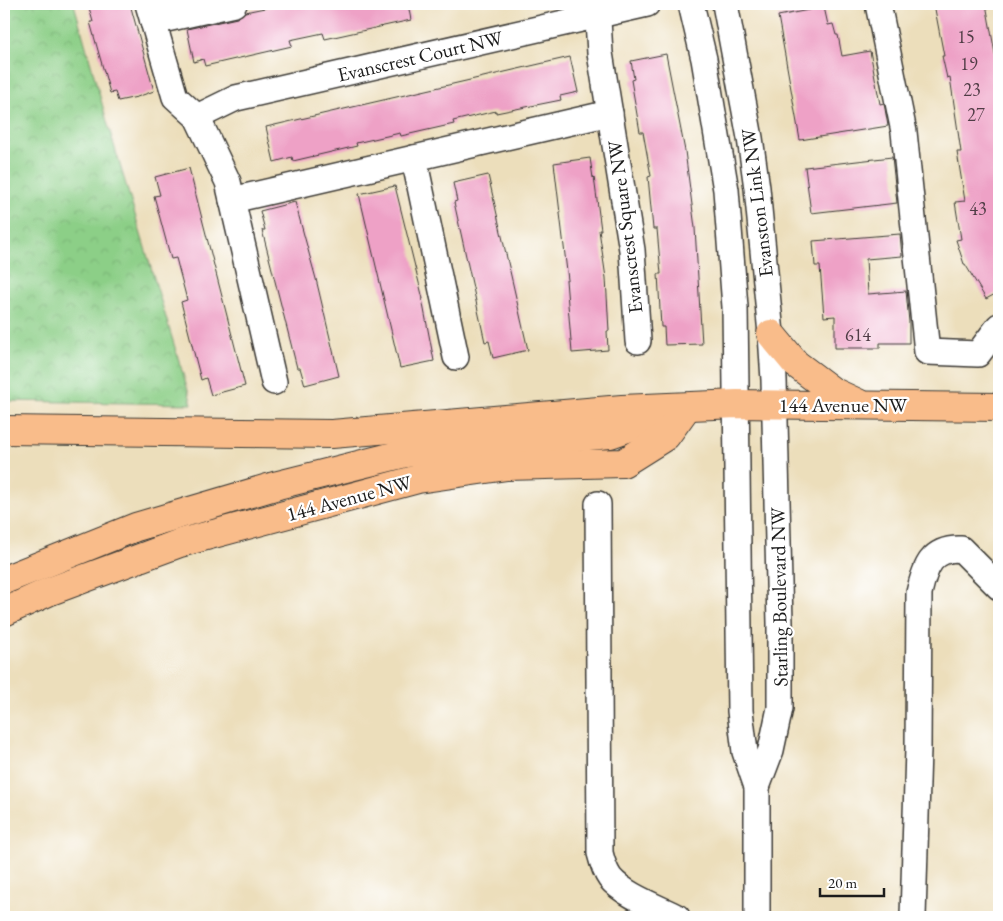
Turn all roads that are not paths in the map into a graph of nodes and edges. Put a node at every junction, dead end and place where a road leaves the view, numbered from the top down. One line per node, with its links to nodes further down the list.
1 (234, 4): 7 (street)
2 (646, 4): 6 (street, Evanscrest Court NW)
3 (691, 4): 17 (street, Evanston Link NW)
4 (724, 4): 13 (street, Evanston Link NW)
5 (878, 4): 12 (street)
6 (597, 10): 8 (street, Evanscrest Square NW); 9 (street, Evanscrest Court NW)
7 (150, 13): 9 (street)
8 (610, 113): 10 (street, Evanscrest Square NW); 14 (street, Evanscrest Square NW)
9 (197, 117): 11 (street)
10 (414, 158): 11 (street, Evanscrest Square NW); 15 (street)
11 (232, 200): 16 (street)
12 (999, 326)
13 (771, 334): 18 (street, Evanston Link NW); 19 (main road)
14 (638, 341)
15 (456, 357)
16 (274, 382)
17 (737, 404): 18 (main road, 144 Avenue NW); 20 (main road, 144 Avenue NW); 27 (street, Starling Boulevard NW)
18 (775, 405): 19 (main road, 144 Avenue NW); 27 (street, Starling Boulevard NW)
19 (861, 405): 21 (main road, 144 Avenue NW)
20 (687, 407): 22 (main road, 144 Avenue NW); 24 (main road, 144 Avenue NW); 26 (main road, 144 Avenue NW)
21 (999, 407)
22 (4, 430)
23 (598, 504): 28 (street)
24 (4, 580)
25 (999, 587): 30 (street)
26 (4, 612)
27 (757, 787): 29 (street, Starling Boulevard NW)
28 (677, 917)
29 (757, 917)
30 (913, 917)

